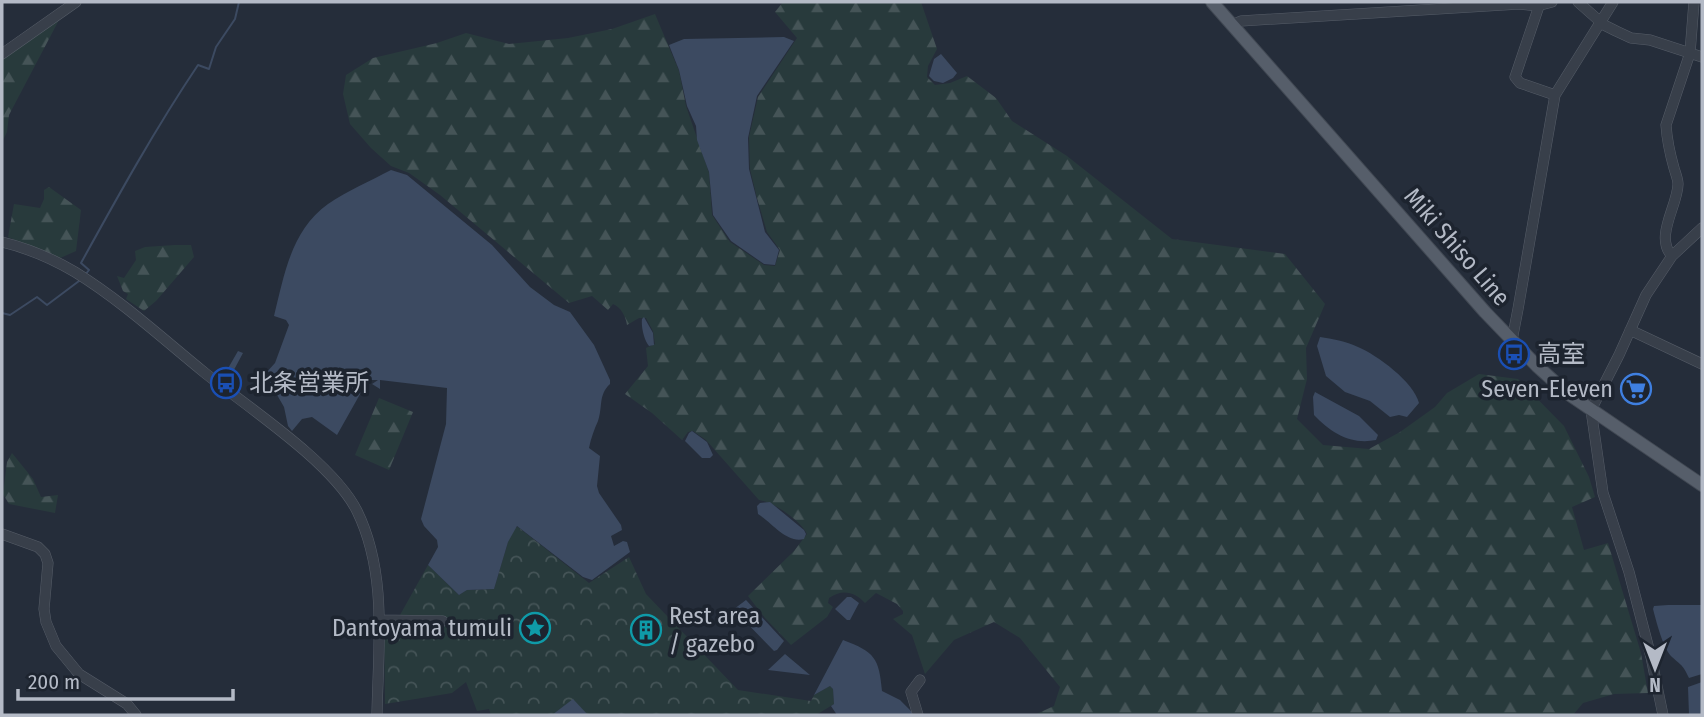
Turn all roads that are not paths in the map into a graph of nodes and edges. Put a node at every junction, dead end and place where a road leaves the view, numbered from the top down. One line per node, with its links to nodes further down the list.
1 (76, 2): 10 (street)
2 (1212, 2): 8 (main road, Miki Shiso Line)
3 (1578, 2): 7 (street)
4 (1613, 2): 7 (street)
5 (1694, 2): 9 (street)
6 (1545, 3): 8 (street); 12 (street)
7 (1600, 21): 9 (street); 12 (street)
8 (1232, 25): 17 (main road, Miki Shiso Line)
9 (1690, 53): 11 (street); 15 (street)
10 (2, 54)
11 (1702, 57)
12 (1555, 95): 17 (street)
13 (1702, 228): 15 (street)
14 (2, 242): 22 (street)
15 (1672, 256): 16 (street)
16 (1630, 330): 18 (street); 19 (street)
17 (1509, 338): 19 (main road, Miki Shiso Line)
18 (1702, 364)
19 (1591, 410): 20 (main road, Miki Shiso Line); 28 (street)
20 (1702, 485)
21 (2, 534): 25 (street)
22 (378, 620): 23 (street); 26 (street)
23 (443, 621)
24 (920, 680): 27 (street)
25 (136, 715)
26 (377, 715)
27 (918, 715)
28 (1663, 715)

